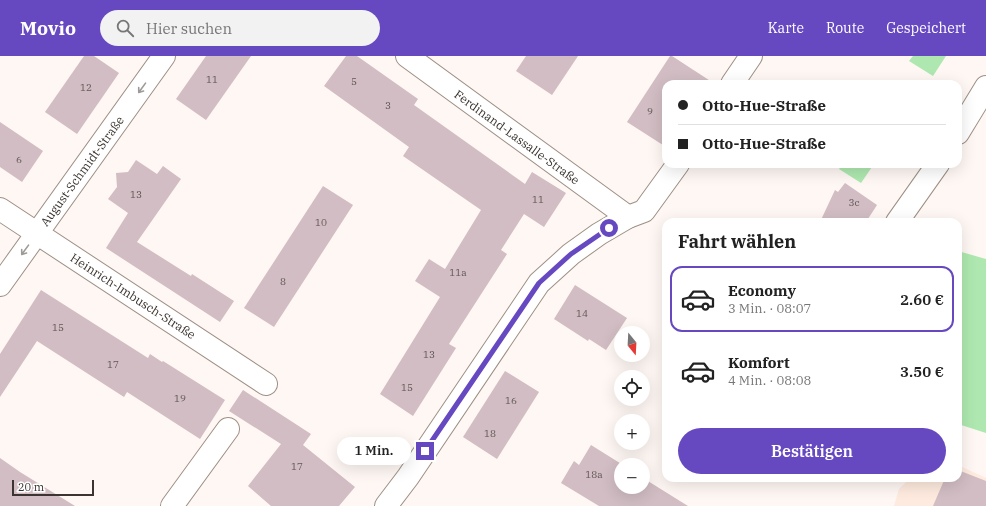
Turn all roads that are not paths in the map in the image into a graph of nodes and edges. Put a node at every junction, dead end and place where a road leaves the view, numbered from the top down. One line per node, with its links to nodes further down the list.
1 (164, 56): 12 (street, August-Schmidt-Straße, one-way to 12)
2 (407, 56): 10 (street, Ferdinand-Lassalle-Straße)
3 (751, 56): 4 (street)
4 (735, 80)
5 (986, 87): 6 (street)
6 (962, 126)
7 (675, 168): 10 (street)
8 (935, 168): 11 (street)
9 (0, 209): 12 (street, Heinrich-Imbusch-Straße)
10 (628, 217): 17 (street)
11 (901, 218)
12 (38, 233): 13 (street, August-Schmidt-Straße, one-way to 13); 14 (street, Heinrich-Imbusch-Straße)
13 (0, 285)
14 (266, 384)
15 (228, 429): 16 (street)
16 (172, 506)
17 (386, 506)

